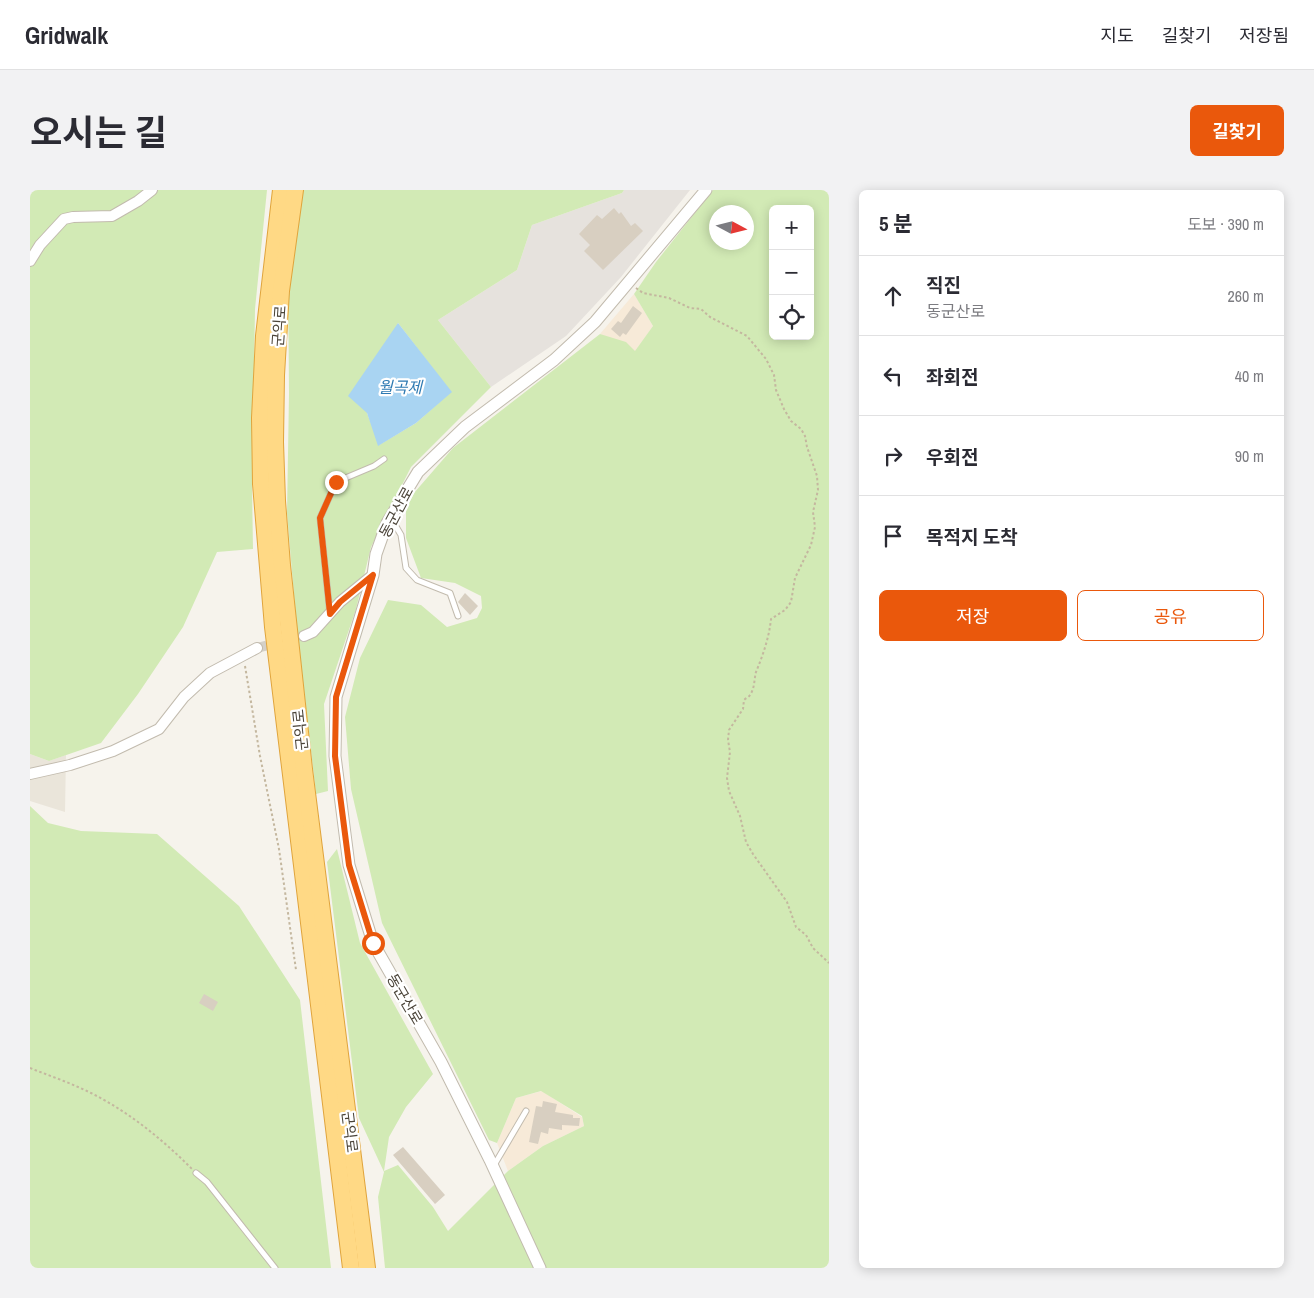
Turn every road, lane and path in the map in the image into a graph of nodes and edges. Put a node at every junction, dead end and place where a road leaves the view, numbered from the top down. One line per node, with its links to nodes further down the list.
1 (152, 190): 5 (street)
2 (281, 190): 23 (highway, 군익로)
3 (295, 190): 24 (highway, 군익로)
4 (706, 190): 6 (street, 동군산로)
5 (30, 261)
6 (629, 281): 8 (street, 동군산로); 16 (path)
7 (384, 459): 10 (lane)
8 (390, 518): 9 (street, 동군산로); 11 (lane)
9 (373, 575): 10 (street); 20 (street, 동군산로)
10 (330, 614): 12 (street)
11 (458, 616)
12 (304, 636)
13 (257, 648): 14 (street)
14 (243, 656): 15 (street); 17 (path)
15 (30, 774)
16 (829, 963)
17 (296, 970)
18 (30, 1068): 21 (path)
19 (526, 1111): 20 (lane)
20 (493, 1167): 25 (street, 동군산로)
21 (196, 1173): 22 (lane)
22 (275, 1268)
23 (351, 1268)
24 (367, 1268)
25 (540, 1268)

